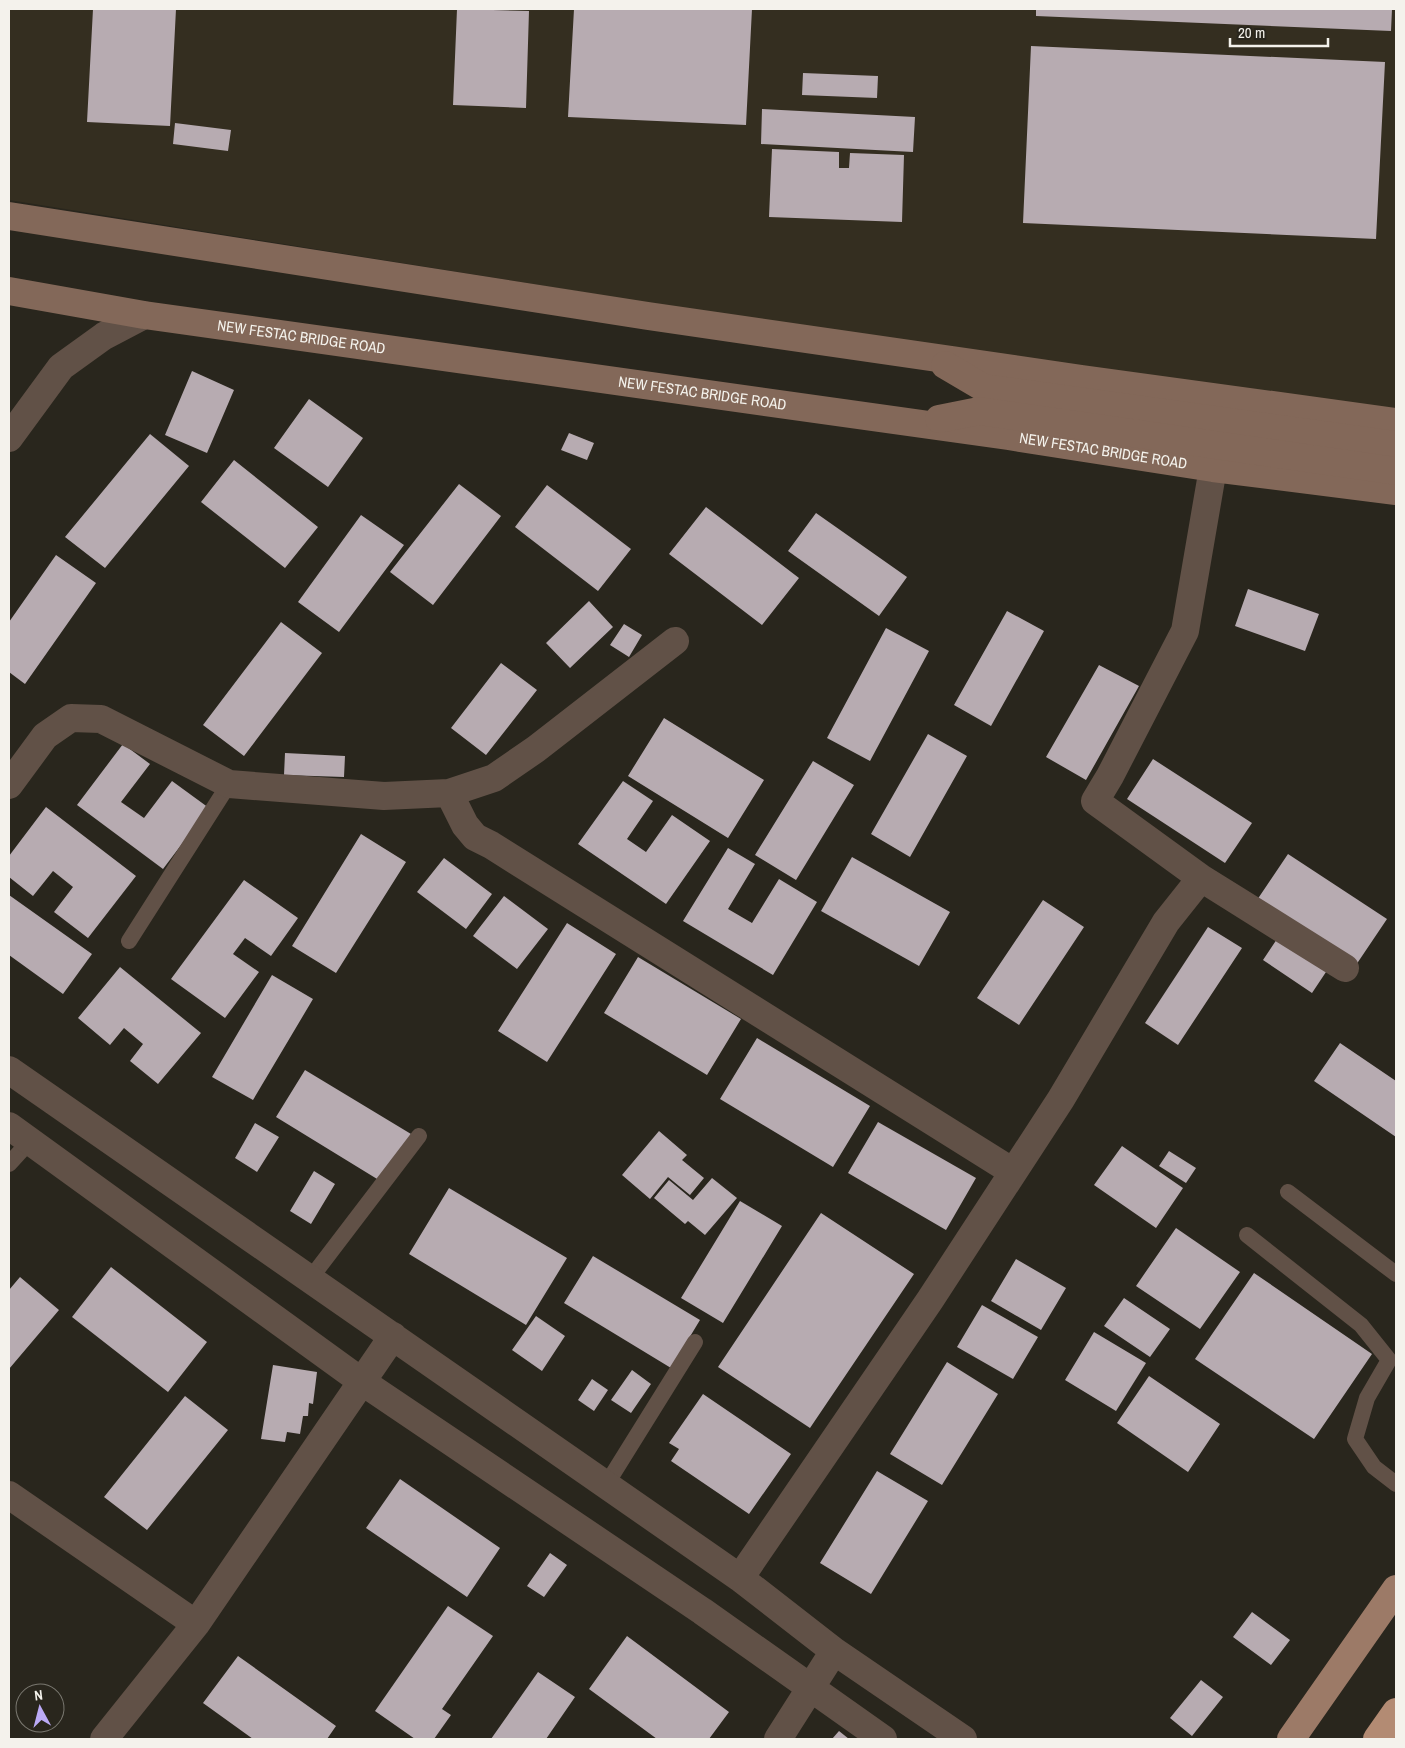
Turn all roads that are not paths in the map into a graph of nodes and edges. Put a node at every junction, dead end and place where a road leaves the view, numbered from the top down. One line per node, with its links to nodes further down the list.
1 (9, 216): 4 (main road)
2 (9, 291): 3 (main road, NEW FESTAC BRIDGE ROAD)
3 (144, 315): 6 (main road, NEW FESTAC BRIDGE ROAD); 7 (street)
4 (933, 358): 5 (main road); 8 (main road)
5 (1396, 422)
6 (920, 423): 9 (main road, NEW FESTAC BRIDGE ROAD); 10 (main road)
7 (9, 438)
8 (1396, 445)
9 (1213, 468): 11 (main road, NEW FESTAC BRIDGE ROAD); 16 (street)
10 (1396, 471)
11 (1396, 491)
12 (675, 641): 15 (street)
13 (229, 784): 14 (street); 15 (street); 17 (lane)
14 (9, 785)
15 (449, 793): 23 (street)
16 (1201, 878): 18 (street); 23 (street)
17 (128, 941)
18 (1345, 968)
19 (9, 1070): 27 (street)
20 (19, 1134): 22 (lane); 31 (street)
21 (419, 1136): 27 (lane)
22 (9, 1164)
23 (1013, 1172): 35 (street)
24 (1288, 1192): 26 (lane)
25 (1247, 1235): 30 (lane)
26 (1396, 1274)
27 (310, 1279): 28 (street)
28 (393, 1336): 31 (street); 33 (street)
29 (695, 1342): 33 (lane)
30 (1393, 1355): 32 (lane)
31 (361, 1381): 37 (street); 39 (street)
32 (1396, 1484)
33 (606, 1485): 35 (street)
34 (9, 1494): 37 (street)
35 (740, 1578): 38 (street)
36 (1396, 1589): 45 (main road)
37 (196, 1624): 41 (street)
38 (834, 1651): 39 (street); 44 (street)
39 (811, 1687): 42 (street); 43 (street)
40 (1396, 1712): 46 (highway)
41 (104, 1739)
42 (778, 1739)
43 (883, 1739)
44 (962, 1739)
45 (1291, 1739)
46 (1377, 1739)

